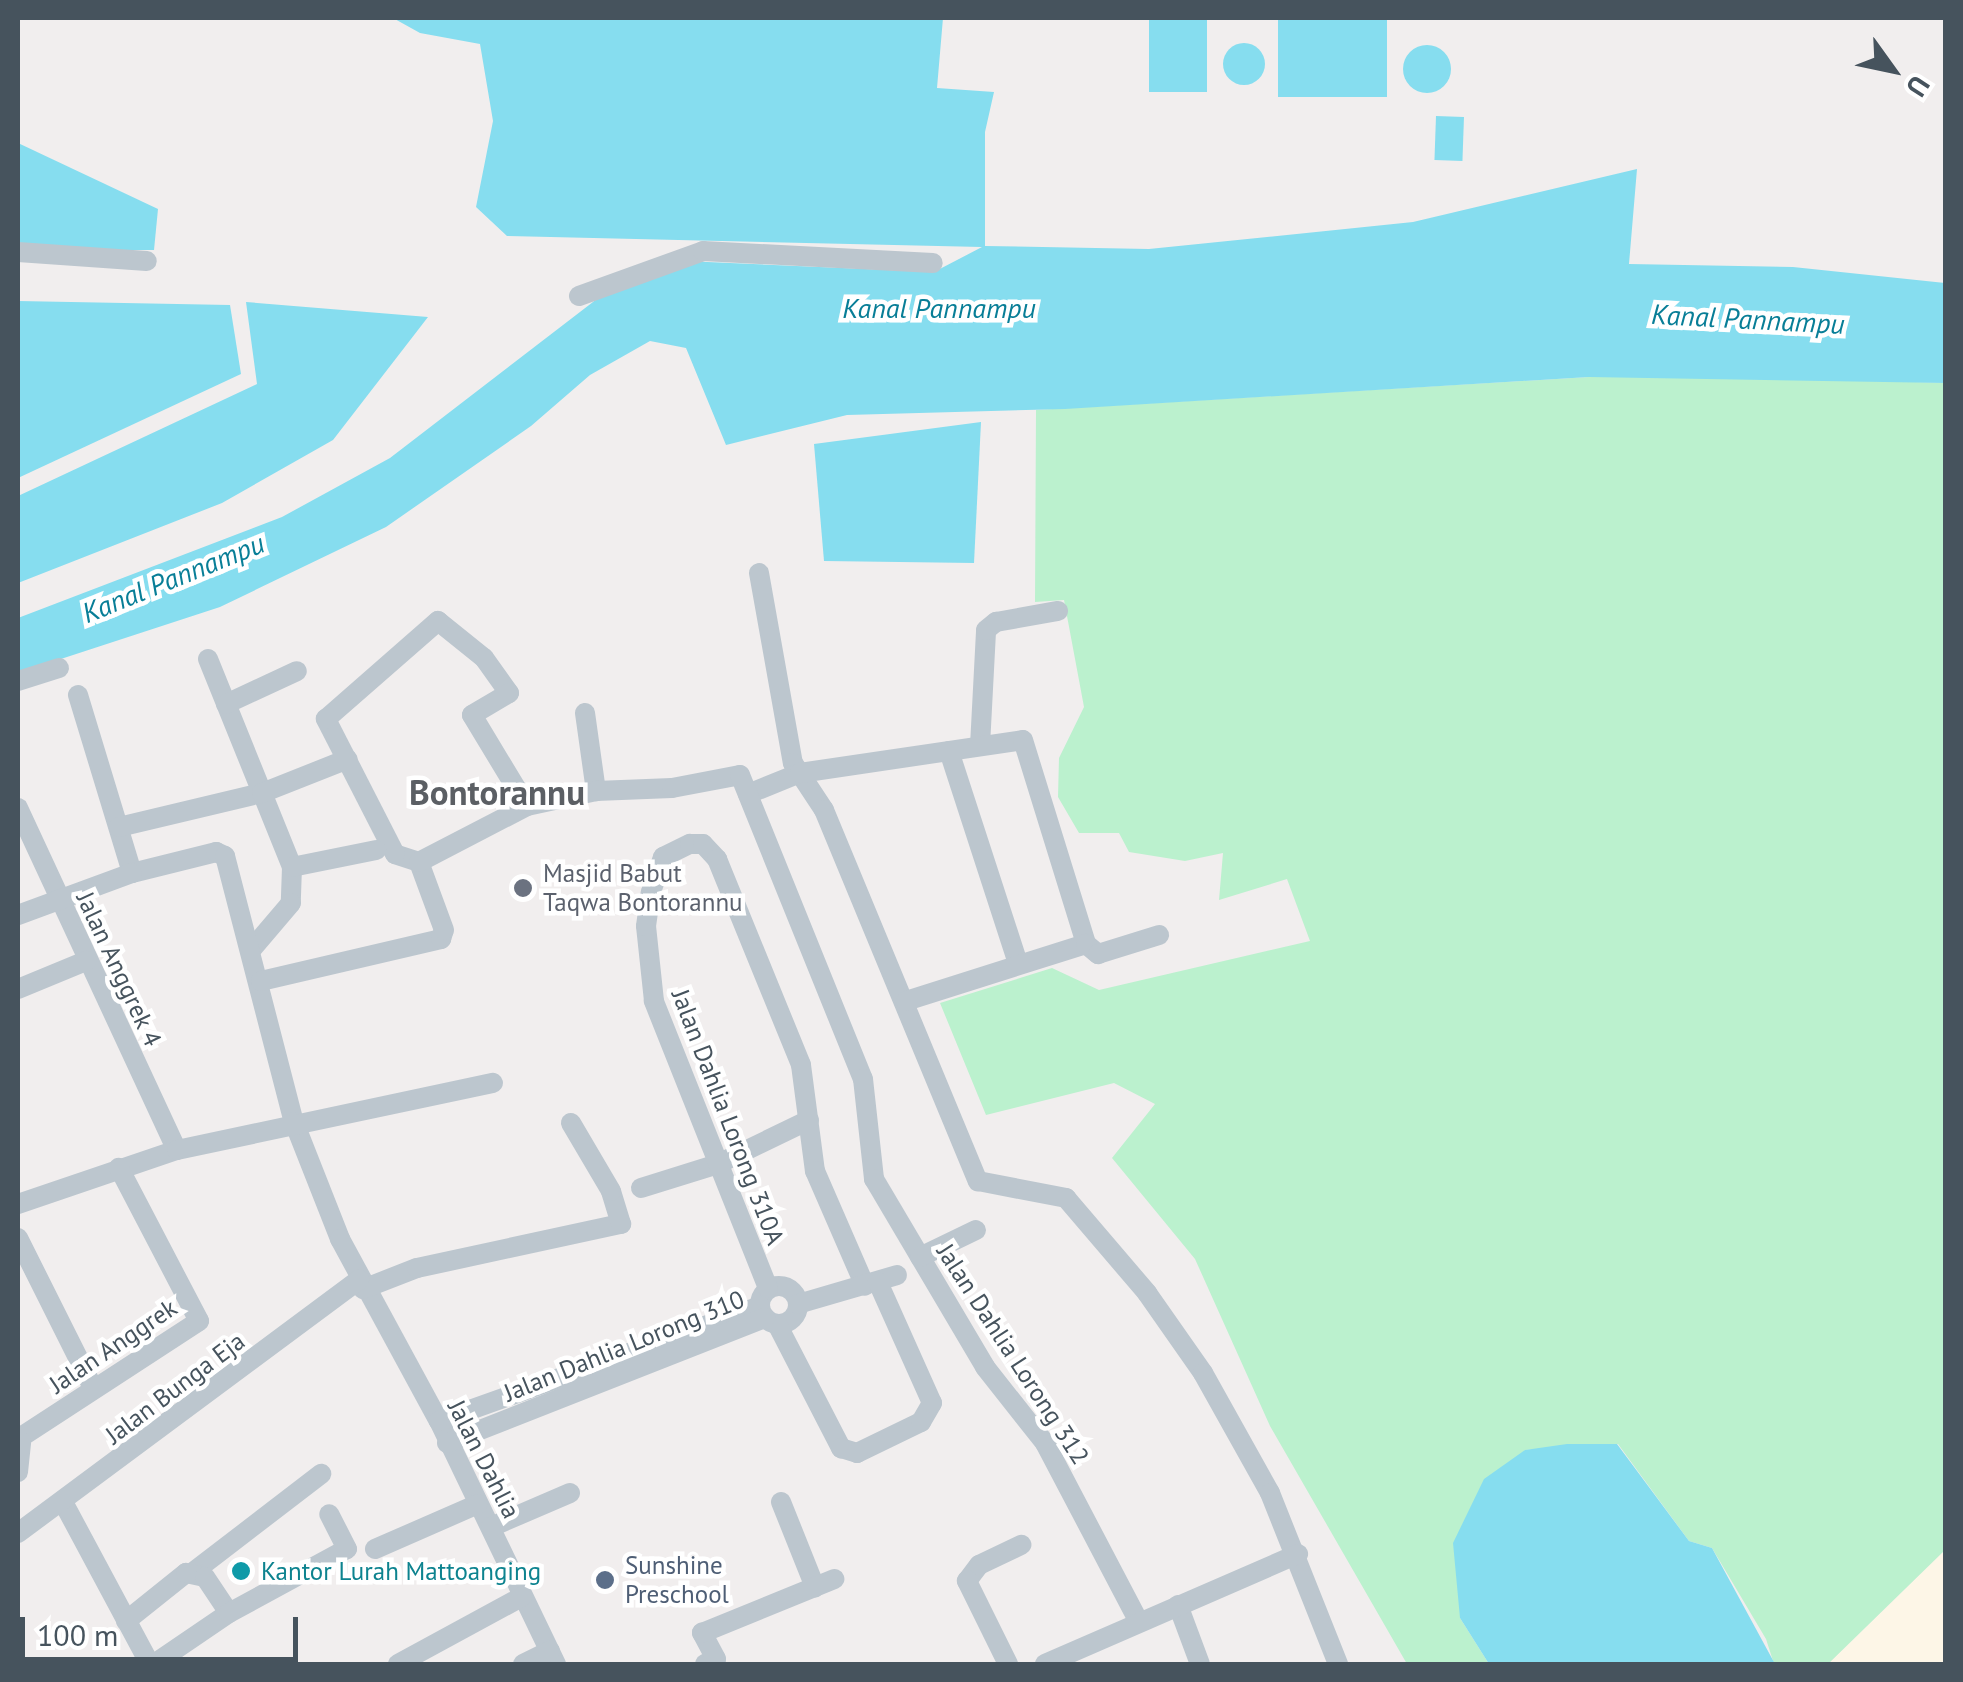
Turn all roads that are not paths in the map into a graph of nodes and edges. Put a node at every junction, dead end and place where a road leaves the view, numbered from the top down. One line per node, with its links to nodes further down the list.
1 (18, 252): 2 (street)
2 (147, 261)
3 (933, 263): 4 (street)
4 (580, 296)
5 (759, 573): 17 (street)
6 (1058, 611): 14 (street)
7 (208, 660): 12 (street)
8 (59, 668): 10 (street)
9 (298, 671): 12 (street)
10 (18, 681)
11 (78, 695): 23 (street)
12 (226, 704): 20 (street)
13 (585, 713): 19 (street)
14 (980, 746): 15 (street); 31 (street)
15 (949, 751): 17 (street); 34 (street)
16 (348, 759): 20 (street); 21 (street); 25 (street)
17 (800, 773): 18 (street); 37 (street)
18 (744, 785): 19 (street); 49 (street, Jalan Dahlia Lorong 312)
19 (606, 791): 21 (street)
20 (262, 793): 23 (street); 26 (street)
21 (527, 806): 25 (street)
22 (18, 808): 28 (street, Jalan Anggrek 4)
23 (119, 827): 27 (street)
24 (376, 850): 26 (street)
25 (419, 862): 35 (street)
26 (292, 867): 32 (street)
27 (132, 872): 28 (street); 32 (street, Jalan Dahlia)
28 (59, 898): 29 (street); 33 (street, Jalan Anggrek 4)
29 (18, 915)
30 (1160, 936): 31 (street)
31 (1086, 944): 34 (street)
32 (250, 950): 35 (street, Jalan Dahlia)
33 (86, 961): 36 (street); 42 (street, Jalan Anggrek 4)
34 (1018, 963): 37 (street)
35 (261, 981): 40 (street, Jalan Dahlia)
36 (18, 989)
37 (906, 1001): 72 (street)
38 (493, 1083): 40 (street)
39 (809, 1120): 43 (street); 43 (street, Jalan Dahlia Lorong 310A); 50 (street)
40 (294, 1122): 42 (street); 51 (street, Jalan Dahlia)
41 (571, 1123): 51 (street, Jalan Bunga Eja)
42 (177, 1150): 44 (street)
43 (718, 1164): 45 (street); 53 (street, Jalan Dahlia Lorong 310A)
44 (119, 1168): 46 (street); 55 (street, Jalan Anggrek)
45 (641, 1188)
46 (18, 1204)
47 (976, 1230): 49 (street)
48 (18, 1238): 55 (street)
49 (920, 1257): 77 (street, Jalan Dahlia Lorong 312)
50 (880, 1281): 52 (street); 53 (street, Jalan Dahlia Lorong 310A)
51 (361, 1284): 58 (street, Jalan Dahlia); 64 (street, Jalan Bunga Eja)
52 (798, 1304): 53 (street); 53 (street)
53 (767, 1309): 54 (street, Jalan Dahlia Lorong 310)
54 (610, 1367): 56 (street, Jalan Dahlia Lorong 310); 57 (street, Jalan Dahlia Lorong 310)
55 (93, 1388): 59 (street, Jalan Anggrek)
56 (506, 1396): 57 (street); 58 (street, Jalan Dahlia Lorong 310)
57 (514, 1417): 60 (street, Jalan Dahlia Lorong 310)
58 (439, 1421): 60 (street, Jalan Dahlia)
59 (19, 1441): 61 (street)
60 (446, 1443): 66 (street, Jalan Dahlia)
61 (18, 1472)
62 (320, 1474): 73 (street)
63 (570, 1493): 68 (street)
64 (63, 1502): 69 (street, Jalan Bunga Eja); 78 (street)
65 (780, 1502): 84 (street)
66 (478, 1504): 68 (street, Jalan Dahlia); 71 (street)
67 (329, 1514): 76 (street)
68 (491, 1527): 74 (street, Jalan Dahlia)
69 (18, 1532)
70 (1022, 1545): 85 (street)
71 (374, 1548)
72 (1298, 1554): 75 (street); 88 (street)
73 (192, 1573): 76 (street); 78 (street)
74 (523, 1596): 79 (street, Jalan Dahlia); 82 (street)
75 (1178, 1605): 77 (street); 87 (street)
76 (229, 1613): 81 (street)
77 (1138, 1620): 80 (street)
78 (126, 1621): 81 (street)
79 (553, 1658): 83 (street)
80 (1081, 1658): 86 (street)
81 (152, 1664)
82 (398, 1664)
83 (523, 1664)
84 (706, 1664)
85 (1008, 1664)
86 (1044, 1664)
87 (1200, 1664)
88 (1338, 1664)

